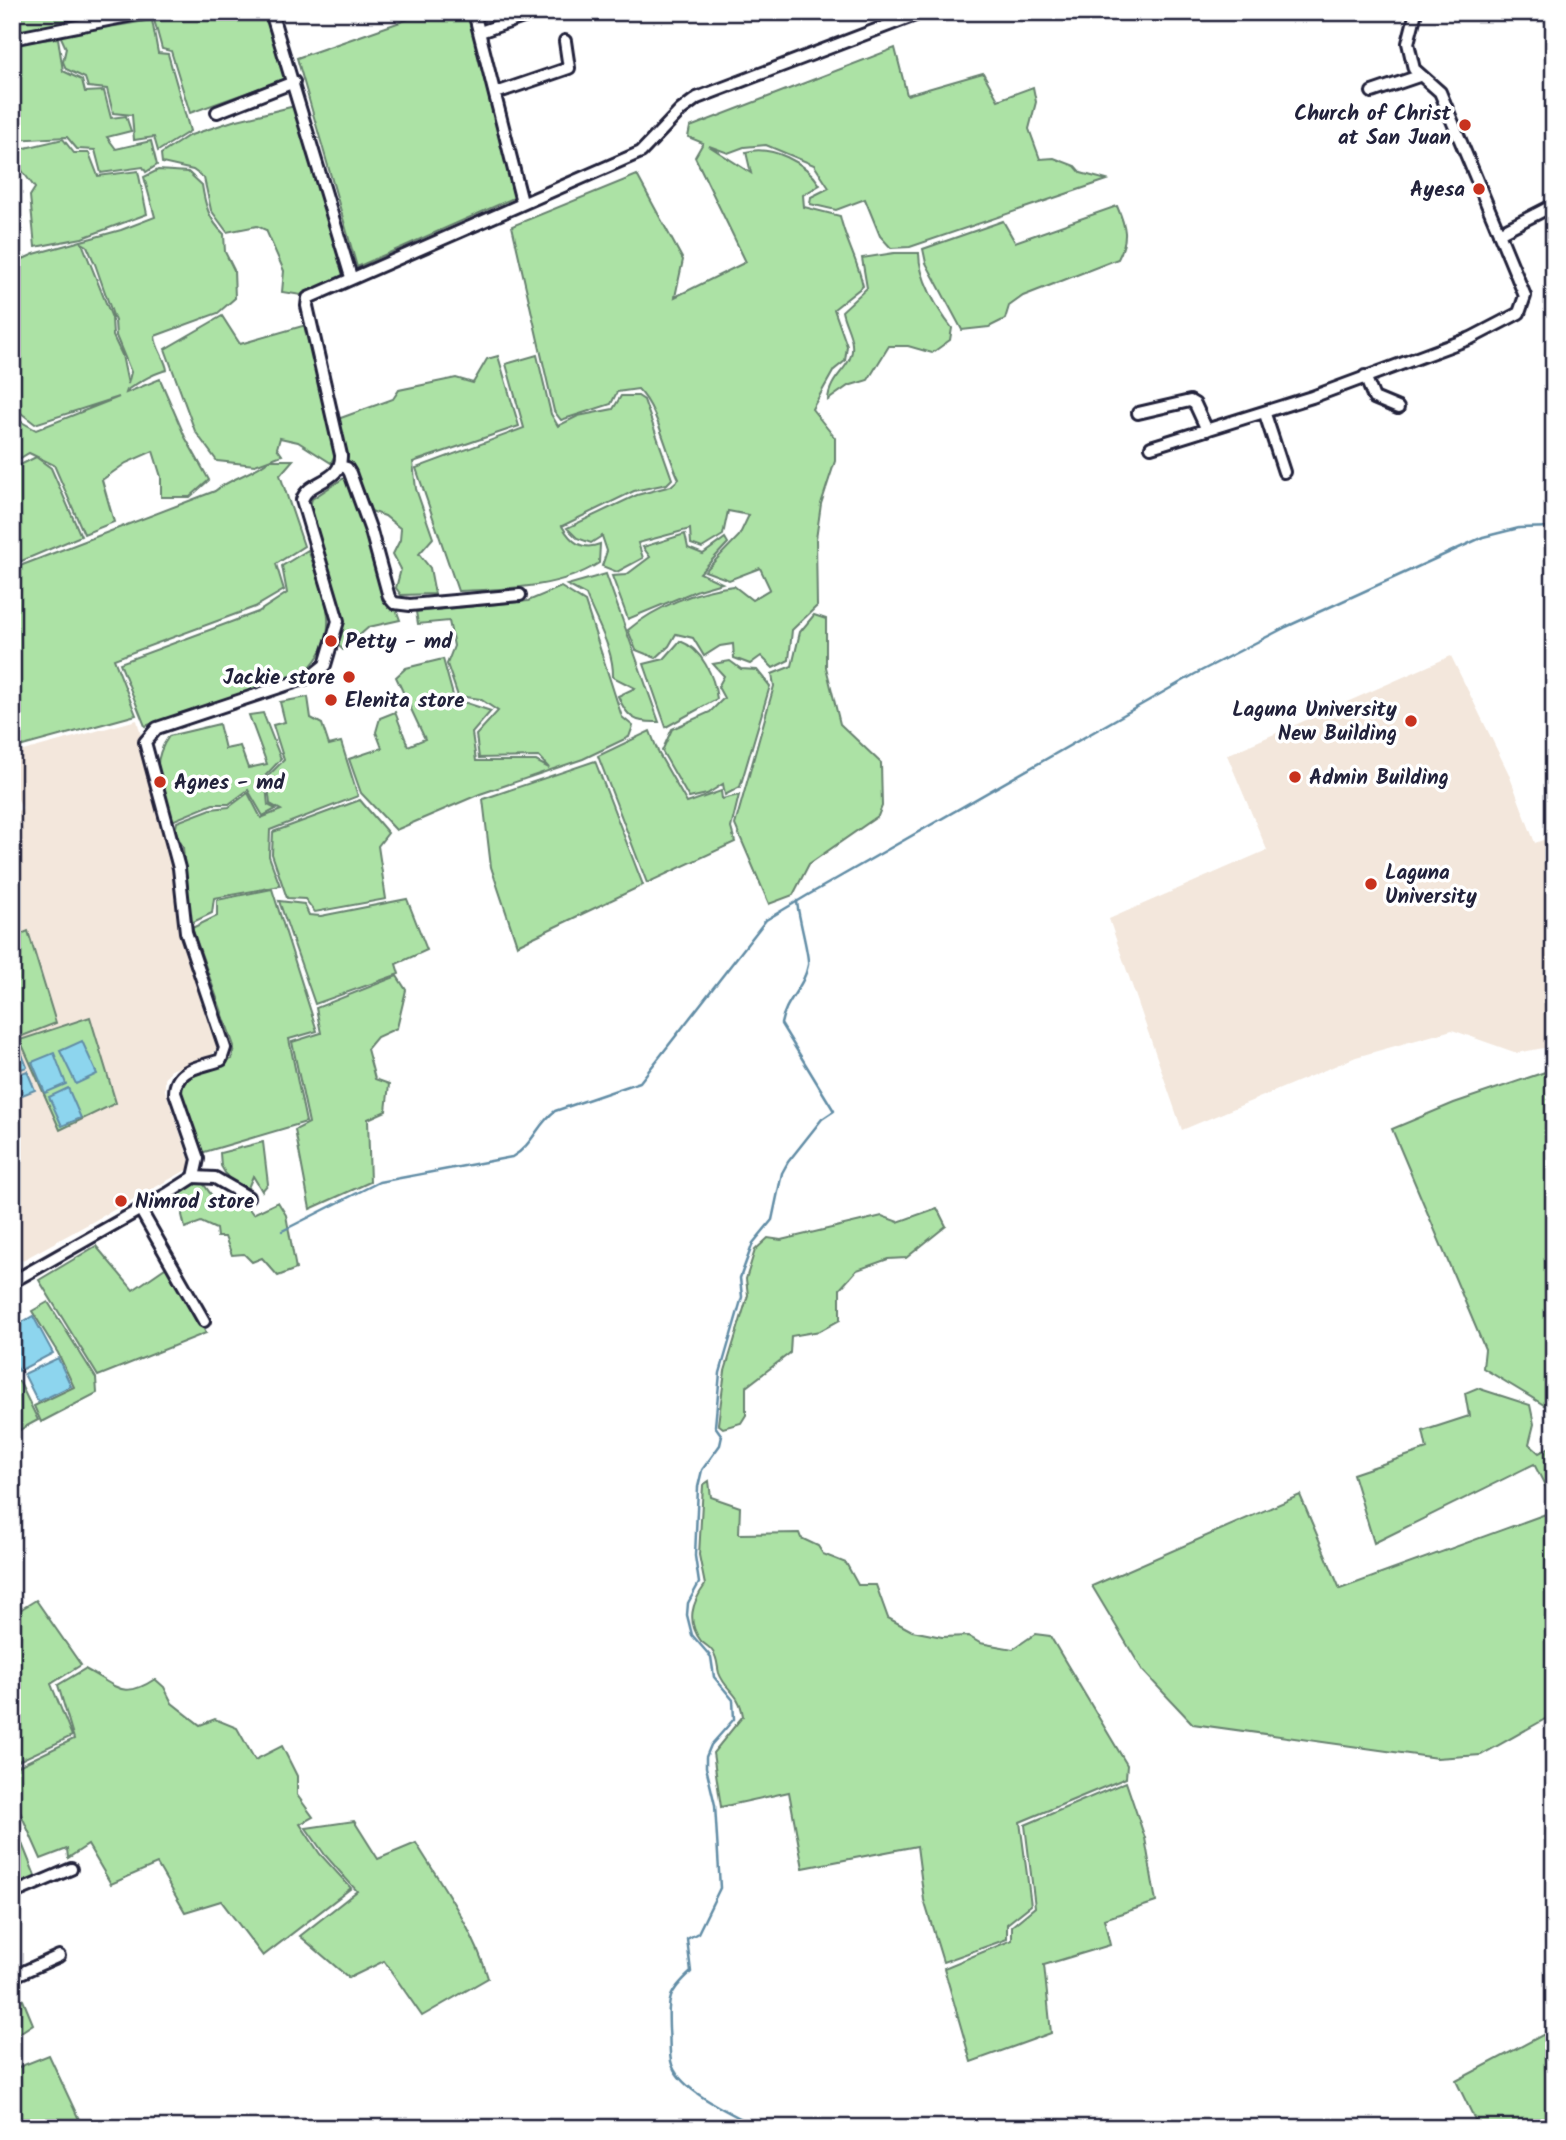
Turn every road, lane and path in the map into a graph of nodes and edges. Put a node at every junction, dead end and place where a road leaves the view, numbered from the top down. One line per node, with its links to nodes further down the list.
1 (148, 12): 8 (street)
2 (271, 12): 11 (street)
3 (474, 12): 7 (street)
4 (538, 12): 7 (street)
5 (923, 12): 15 (street)
6 (1416, 12): 10 (street)
7 (480, 32): 13 (street)
8 (12, 39)
9 (565, 41): 13 (street)
10 (1419, 76): 12 (street); 17 (street)
11 (294, 82): 14 (street); 18 (street)
12 (1372, 92)
13 (496, 93): 15 (street)
14 (217, 112)
15 (522, 202): 18 (street)
16 (1554, 205): 17 (street)
17 (1499, 233): 19 (street)
18 (351, 277): 25 (street)
19 (1365, 376): 20 (street); 22 (street)
20 (1398, 408)
21 (1138, 413): 23 (street)
22 (1265, 414): 23 (street); 26 (street)
23 (1207, 430): 24 (street)
24 (1151, 447)
25 (340, 466): 27 (street); 28 (street)
26 (1284, 472)
27 (520, 595)
28 (194, 1177): 29 (street); 30 (street)
29 (248, 1197)
30 (140, 1209): 31 (street); 32 (street)
31 (12, 1282)
32 (204, 1321)
33 (71, 1869): 34 (street)
34 (12, 1894)
35 (59, 1956): 36 (street)
36 (12, 1977)

